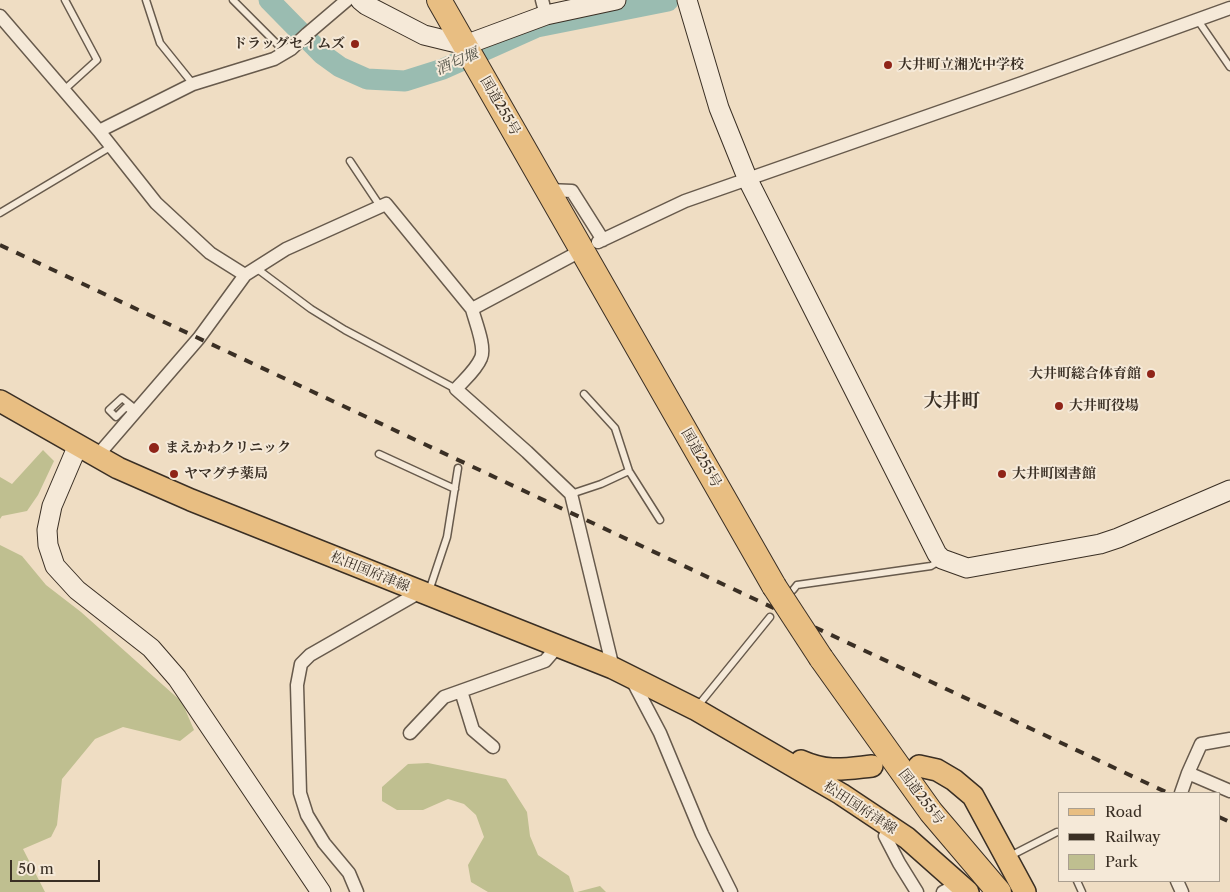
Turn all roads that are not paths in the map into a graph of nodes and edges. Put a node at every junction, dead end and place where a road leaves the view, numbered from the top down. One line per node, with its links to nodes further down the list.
1 (65, 0): 18 (lane)
2 (146, 0): 17 (lane)
3 (233, 0): 14 (lane)
4 (347, 0): 14 (street)
5 (360, 0): 15 (street)
6 (439, 0): 15 (highway, 国道255号)
7 (616, 0): 9 (street)
8 (687, 0): 22 (street)
9 (544, 7): 15 (street)
10 (1230, 8): 12 (street)
11 (0, 16): 13 (street)
12 (1197, 19): 16 (lane); 22 (street)
13 (5, 31): 18 (street)
14 (290, 50): 17 (street)
15 (471, 55): 23 (highway, 国道255号)
16 (1230, 67)
17 (193, 84): 19 (street)
18 (64, 90): 19 (street)
19 (99, 131): 20 (street)
20 (112, 146): 25 (lane); 27 (street)
21 (350, 161): 24 (lane)
22 (748, 180): 23 (street); 41 (street)
23 (548, 190): 42 (highway, 国道255号)
24 (380, 206): 27 (street); 28 (street)
25 (0, 213)
26 (575, 254): 28 (street)
27 (250, 271): 29 (lane); 34 (street)
28 (472, 309): 29 (street)
29 (456, 389): 39 (street)
30 (584, 394): 36 (lane)
31 (0, 401): 32 (main road, 松田国府津線)
32 (78, 445): 34 (main road, 松田国府津線); 62 (street)
33 (379, 454): 37 (lane)
34 (98, 455): 43 (main road, 松田国府津線)
35 (458, 468): 37 (lane)
36 (629, 471): 39 (lane); 40 (lane)
37 (455, 489): 43 (lane)
38 (1230, 490): 41 (street)
39 (571, 494): 46 (street)
40 (660, 520)
41 (942, 559): 42 (lane)
42 (783, 588): 66 (highway, 国道255号, bridge)
43 (424, 593): 45 (main road, 松田国府津線); 63 (street)
44 (770, 617): 48 (lane)
45 (558, 646): 46 (main road, 松田国府津線); 47 (street)
46 (621, 672): 48 (main road, 松田国府津線); 64 (street)
47 (461, 691): 49 (street); 52 (street)
48 (695, 709): 50 (main road, 松田国府津線)
49 (410, 733)
50 (743, 736): 53 (main road, 松田国府津線); 61 (main road, 松田国府津線)
51 (1230, 739): 55 (street)
52 (492, 747)
53 (872, 766)
54 (919, 766): 67 (main road)
55 (1188, 773): 56 (street); 57 (street)
56 (1181, 792)
57 (1230, 792)
58 (1058, 833): 60 (lane)
59 (885, 836): 65 (street)
60 (1016, 853)
61 (953, 890)
62 (321, 892)
63 (357, 892)
64 (731, 892)
65 (917, 892)
66 (999, 892)
67 (1025, 892)

